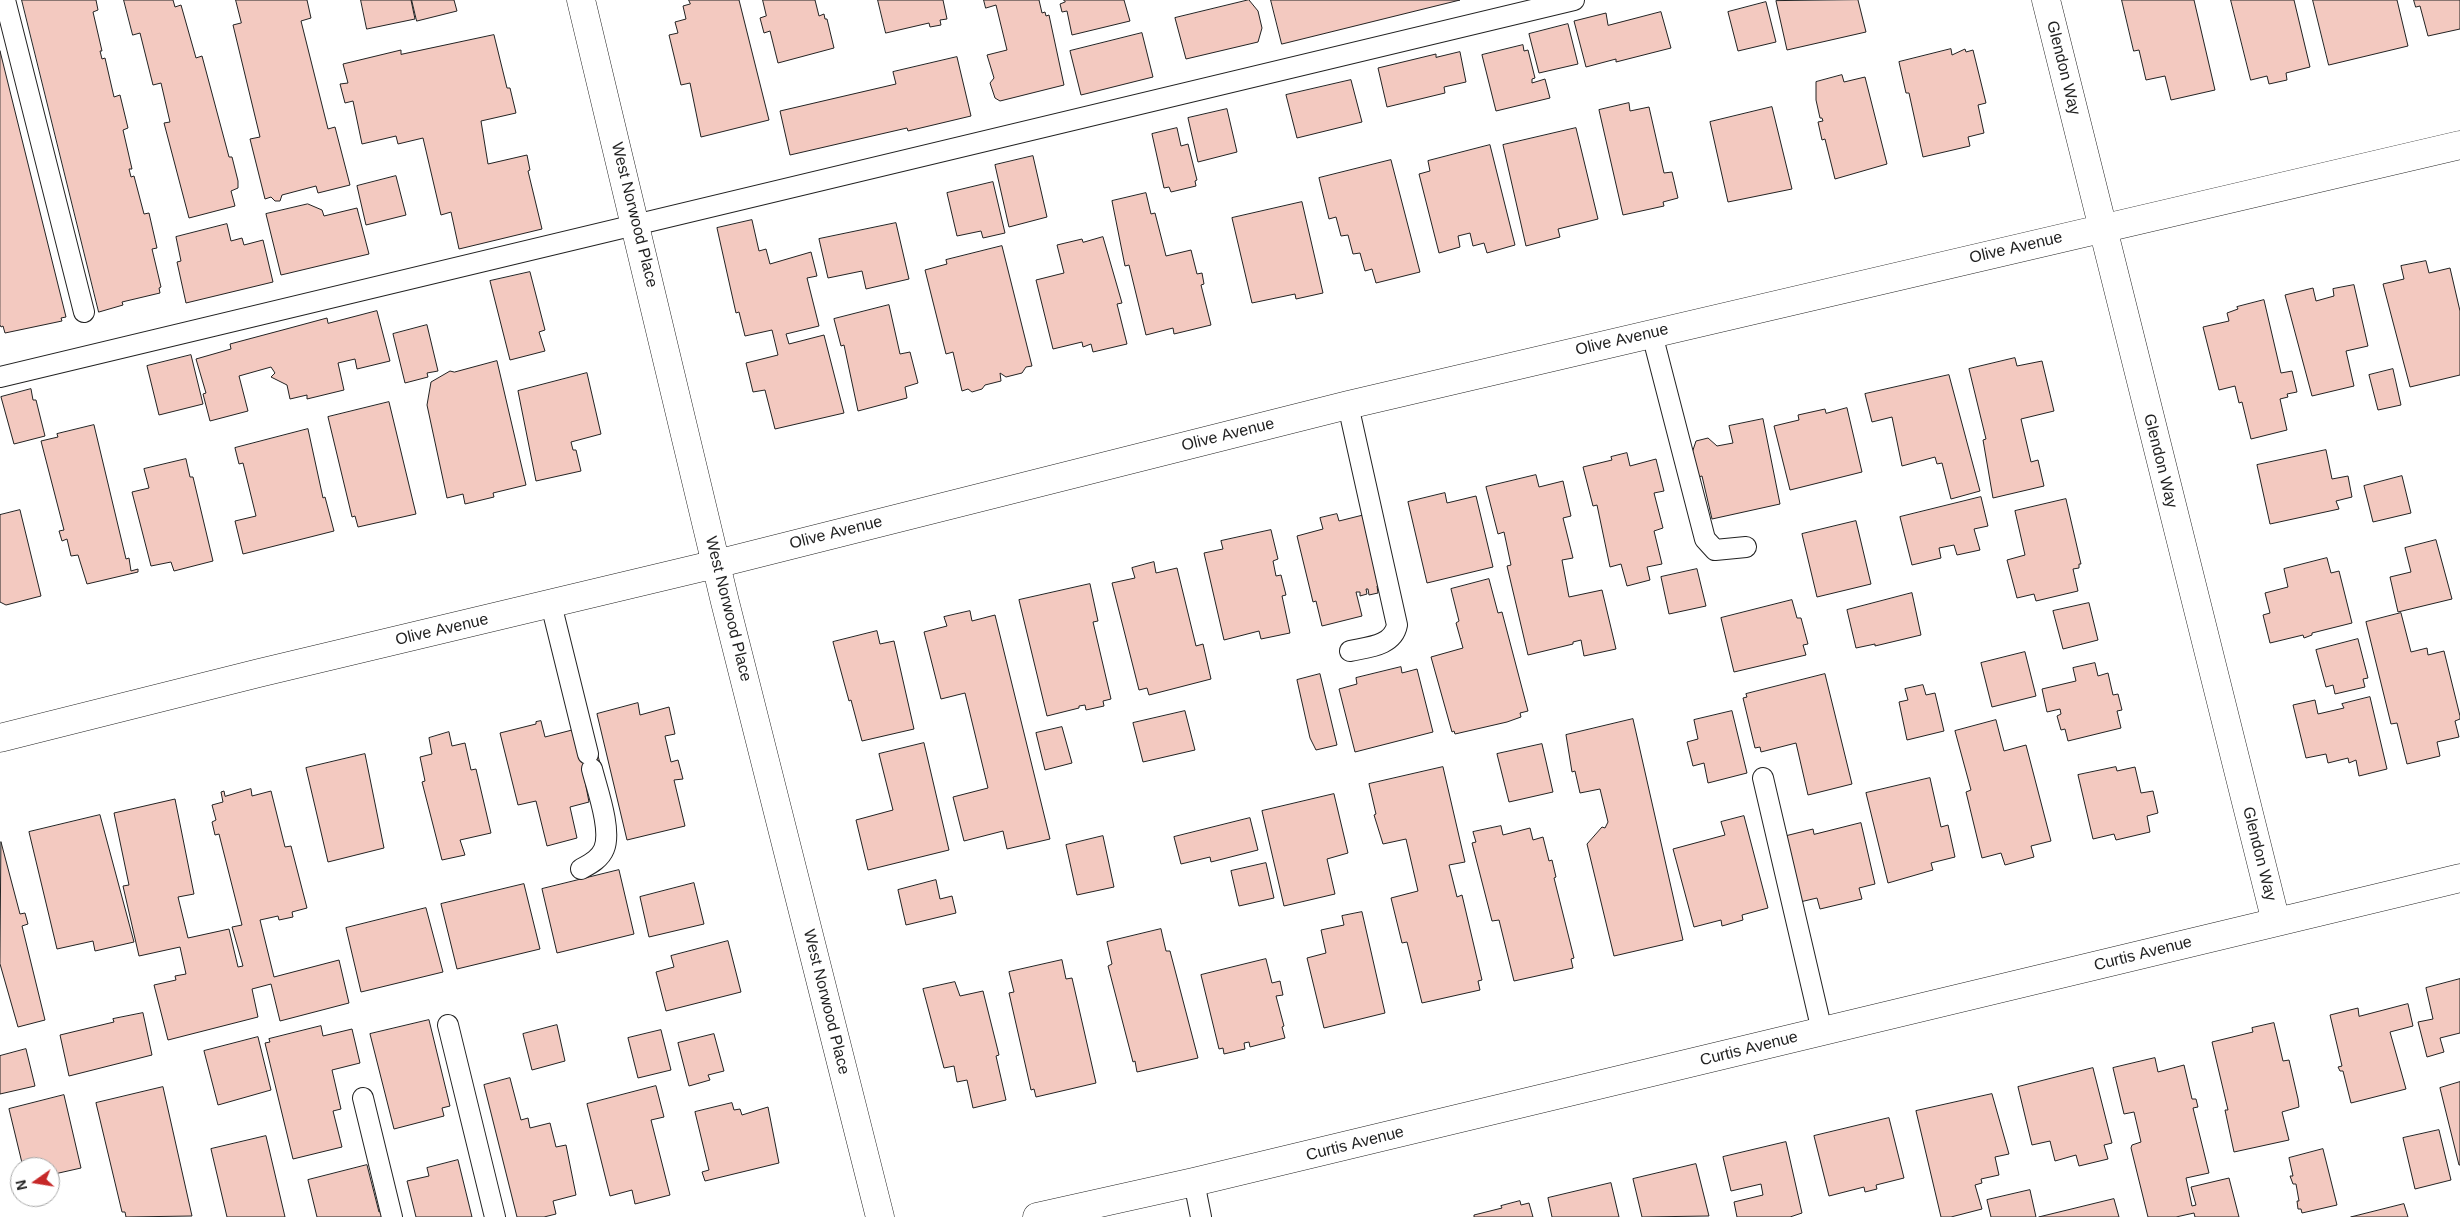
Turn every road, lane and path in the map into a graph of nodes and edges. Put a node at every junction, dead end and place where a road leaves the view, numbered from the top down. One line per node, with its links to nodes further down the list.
1 (5, 0): 8 (lane)
2 (581, 0): 6 (street, West Norwood Place)
3 (1574, 0): 6 (lane)
4 (2046, 0): 7 (street, Glendon Way)
5 (2460, 145): 7 (street, Olive Avenue)
6 (636, 224): 10 (lane); 13 (street, West Norwood Place)
7 (2101, 228): 9 (street, Olive Avenue); 20 (street, Glendon Way)
8 (84, 312)
9 (1652, 334): 11 (street, Olive Avenue); 12 (lane)
10 (0, 377)
11 (1348, 405): 13 (street, Olive Avenue); 15 (lane)
12 (1746, 547)
13 (716, 564): 14 (street, Olive Avenue); 27 (street, West Norwood Place)
14 (551, 604): 16 (street, Olive Avenue); 18 (lane)
15 (1350, 651)
16 (0, 738)
17 (1763, 778): 22 (lane)
18 (582, 869)
19 (2460, 878): 20 (street, Curtis Avenue)
20 (2276, 922): 22 (street, Curtis Avenue)
21 (448, 1025): 26 (lane)
22 (1822, 1031): 24 (street, Curtis Avenue)
23 (363, 1098): 25 (lane)
24 (1194, 1182): 28 (street, Curtis Avenue); 29 (lane)
25 (392, 1217)
26 (495, 1217)
27 (880, 1217)
28 (1037, 1217)
29 (1201, 1217)

